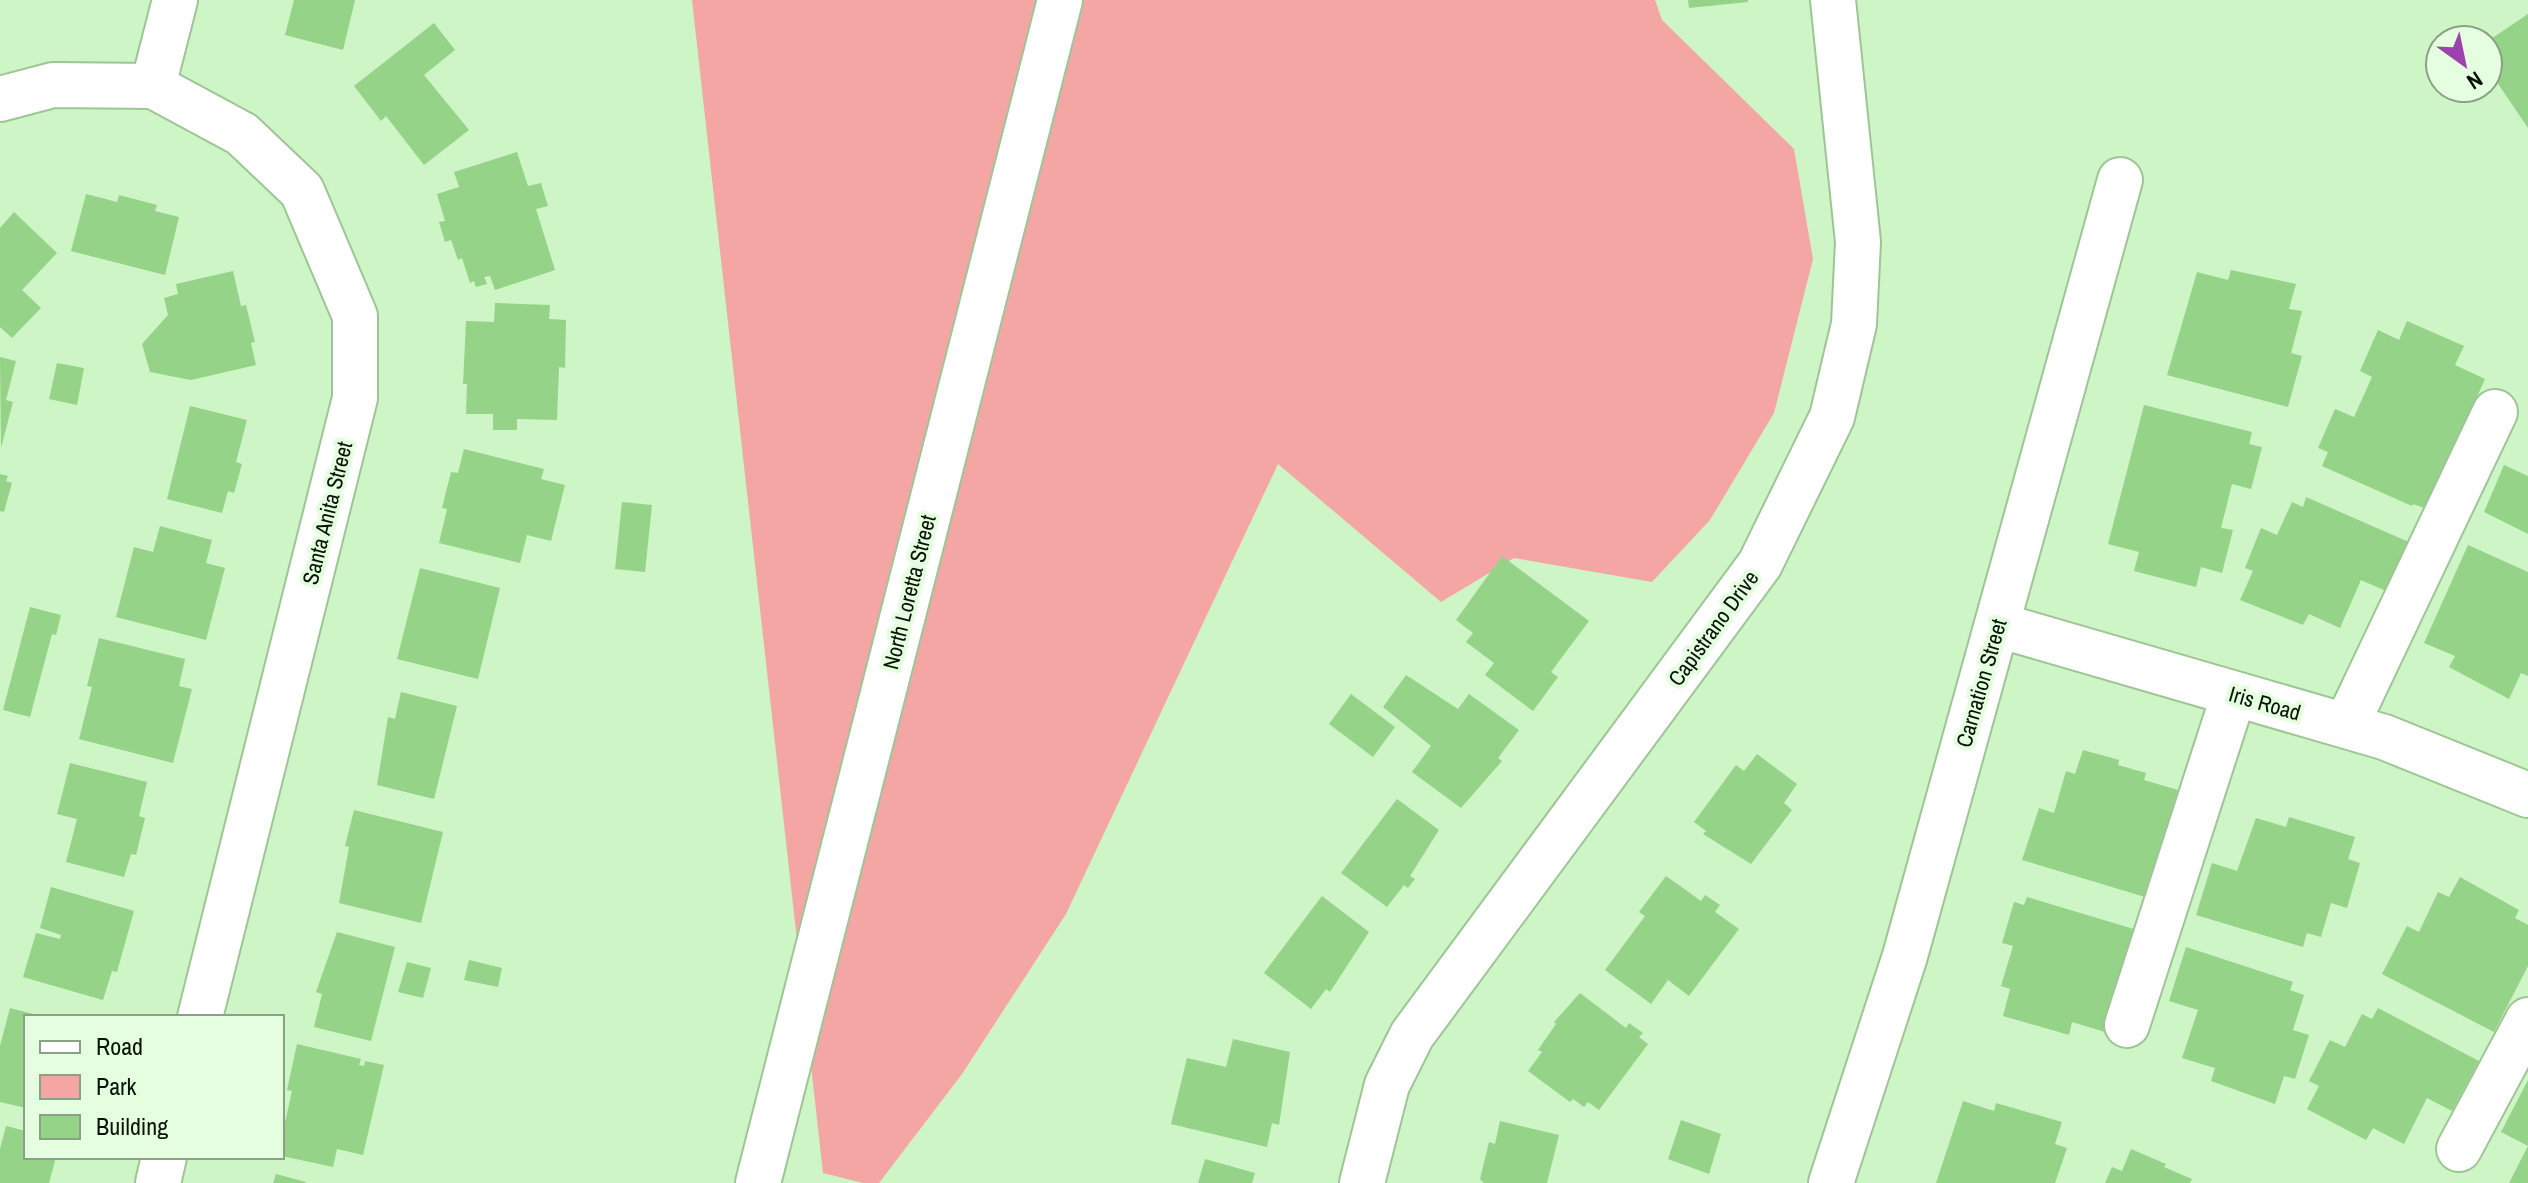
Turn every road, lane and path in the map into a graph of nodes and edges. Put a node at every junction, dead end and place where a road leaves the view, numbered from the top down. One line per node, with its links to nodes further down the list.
1 (175, 0): 4 (street)
2 (1060, 0): 18 (street, North Loretta Street)
3 (1833, 0): 19 (street, Capistrano Drive)
4 (153, 86): 5 (street); 12 (street, Santa Anita Street)
5 (0, 99)
6 (2120, 180): 8 (street, Carnation Street)
7 (2495, 412): 10 (street)
8 (1998, 625): 9 (street, Iris Road); 20 (street, Carnation Street)
9 (2234, 694): 10 (street, Iris Road); 14 (street)
10 (2346, 726): 11 (street, Iris Road)
11 (2528, 795)
12 (201, 1015)
13 (2528, 1020): 15 (street)
14 (2127, 1025)
15 (2459, 1149)
16 (164, 1159): 17 (street)
17 (158, 1183)
18 (758, 1183)
19 (1362, 1183)
20 (1831, 1183)

